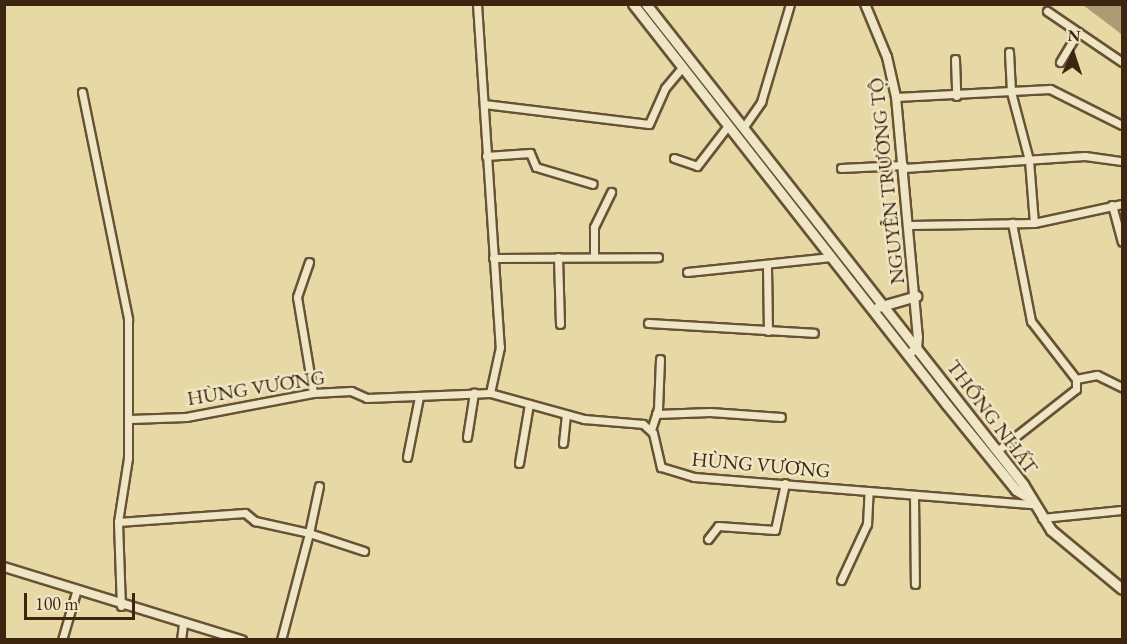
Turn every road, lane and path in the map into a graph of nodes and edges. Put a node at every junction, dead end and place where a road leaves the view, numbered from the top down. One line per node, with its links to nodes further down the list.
1 (477, 4): 17 (street)
2 (633, 4): 12 (main road, THỐNG NHẤT)
3 (646, 4): 20 (main road, THỐNG NHẤT)
4 (790, 4): 20 (street)
5 (865, 4): 16 (street, NGUYỄN TRƯỜNG TỘ)
6 (1047, 11): 7 (street)
7 (1078, 32): 10 (street); 11 (street)
8 (1009, 52): 14 (street)
9 (955, 59): 15 (street)
10 (1060, 62)
11 (1122, 62)
12 (682, 68): 17 (street); 19 (main road, THỐNG NHẤT)
13 (82, 92): 65 (street)
14 (1011, 92): 15 (street); 18 (street); 25 (street)
15 (956, 96): 16 (street)
16 (896, 97): 27 (street, NGUYỄN TRƯỜNG TỘ)
17 (484, 104): 23 (street)
18 (1122, 125)
19 (727, 127): 22 (main road, THỐNG NHẤT); 24 (street)
20 (743, 129): 21 (main road, THỐNG NHẤT)
21 (758, 148): 22 (main road); 46 (main road, THỐNG NHẤT)
22 (749, 155): 40 (main road, THỐNG NHẤT)
23 (486, 156): 29 (street); 41 (street)
24 (674, 158)
25 (1029, 160): 26 (street); 27 (street); 34 (street)
26 (1122, 160)
27 (904, 166): 28 (street); 35 (street, NGUYỄN TRƯỜNG TỘ)
28 (841, 168)
29 (593, 184)
30 (611, 192): 38 (street)
31 (1122, 204): 32 (street)
32 (1112, 205): 34 (street); 36 (street)
33 (1012, 223): 34 (street); 35 (street); 55 (street)
34 (1034, 223)
35 (910, 225): 45 (street, NGUYỄN TRƯỜNG TỘ)
36 (1122, 242)
37 (558, 257): 38 (street); 41 (street); 49 (street)
38 (594, 257): 39 (street)
39 (658, 257)
40 (831, 257): 43 (street); 47 (main road, THỐNG NHẤT)
41 (493, 258): 59 (street)
42 (309, 262): 57 (street)
43 (767, 267): 44 (street); 50 (street)
44 (687, 273)
45 (916, 297): 46 (main road); 52 (street, NGUYỄN TRƯỜNG TỘ)
46 (883, 305): 47 (main road); 52 (main road, THỐNG NHẤT)
47 (872, 309): 53 (main road, THỐNG NHẤT)
48 (648, 323): 50 (street)
49 (560, 324)
50 (768, 331): 51 (street)
51 (814, 333)
52 (917, 348): 53 (street); 69 (main road, THỐNG NHẤT)
53 (908, 355): 76 (main road, THỐNG NHẤT)
54 (660, 359): 63 (street)
55 (1076, 379): 56 (street); 69 (street)
56 (1122, 387)
57 (313, 393): 60 (street, HÙNG VƯƠNG); 65 (street, HÙNG VƯƠNG)
58 (474, 393): 59 (street, HÙNG VƯƠNG); 60 (street, HÙNG VƯƠNG); 67 (street)
59 (490, 393): 61 (street, HÙNG VƯƠNG)
60 (419, 398): 70 (street)
61 (529, 404): 62 (street, HÙNG VƯƠNG); 71 (street)
62 (566, 414): 66 (street, HÙNG VƯƠNG); 68 (street)
63 (656, 414): 64 (street); 66 (street)
64 (781, 417)
65 (130, 419): 79 (street)
66 (651, 430): 72 (street, HÙNG VƯƠNG)
67 (467, 437)
68 (563, 443)
69 (997, 451): 76 (main road, THỐNG NHẤT)
70 (407, 457)
71 (519, 463)
72 (785, 483): 74 (street, HÙNG VƯƠNG); 81 (street)
73 (319, 486): 80 (street)
74 (869, 490): 75 (street, HÙNG VƯƠNG); 84 (street)
75 (914, 495): 76 (street, HÙNG VƯƠNG); 85 (street)
76 (1030, 501): 78 (main road)
77 (1122, 510): 78 (street)
78 (1042, 518): 86 (main road)
79 (118, 522): 80 (street); 88 (street)
80 (309, 533): 82 (street); 93 (street)
81 (708, 539)
82 (363, 551)
83 (4, 567): 87 (street)
84 (841, 580)
85 (915, 584)
86 (1122, 589)
87 (76, 592): 88 (street); 90 (street)
88 (121, 606): 89 (street)
89 (183, 623): 91 (street); 92 (street)
90 (62, 639)
91 (181, 639)
92 (242, 639)
93 (281, 639)

